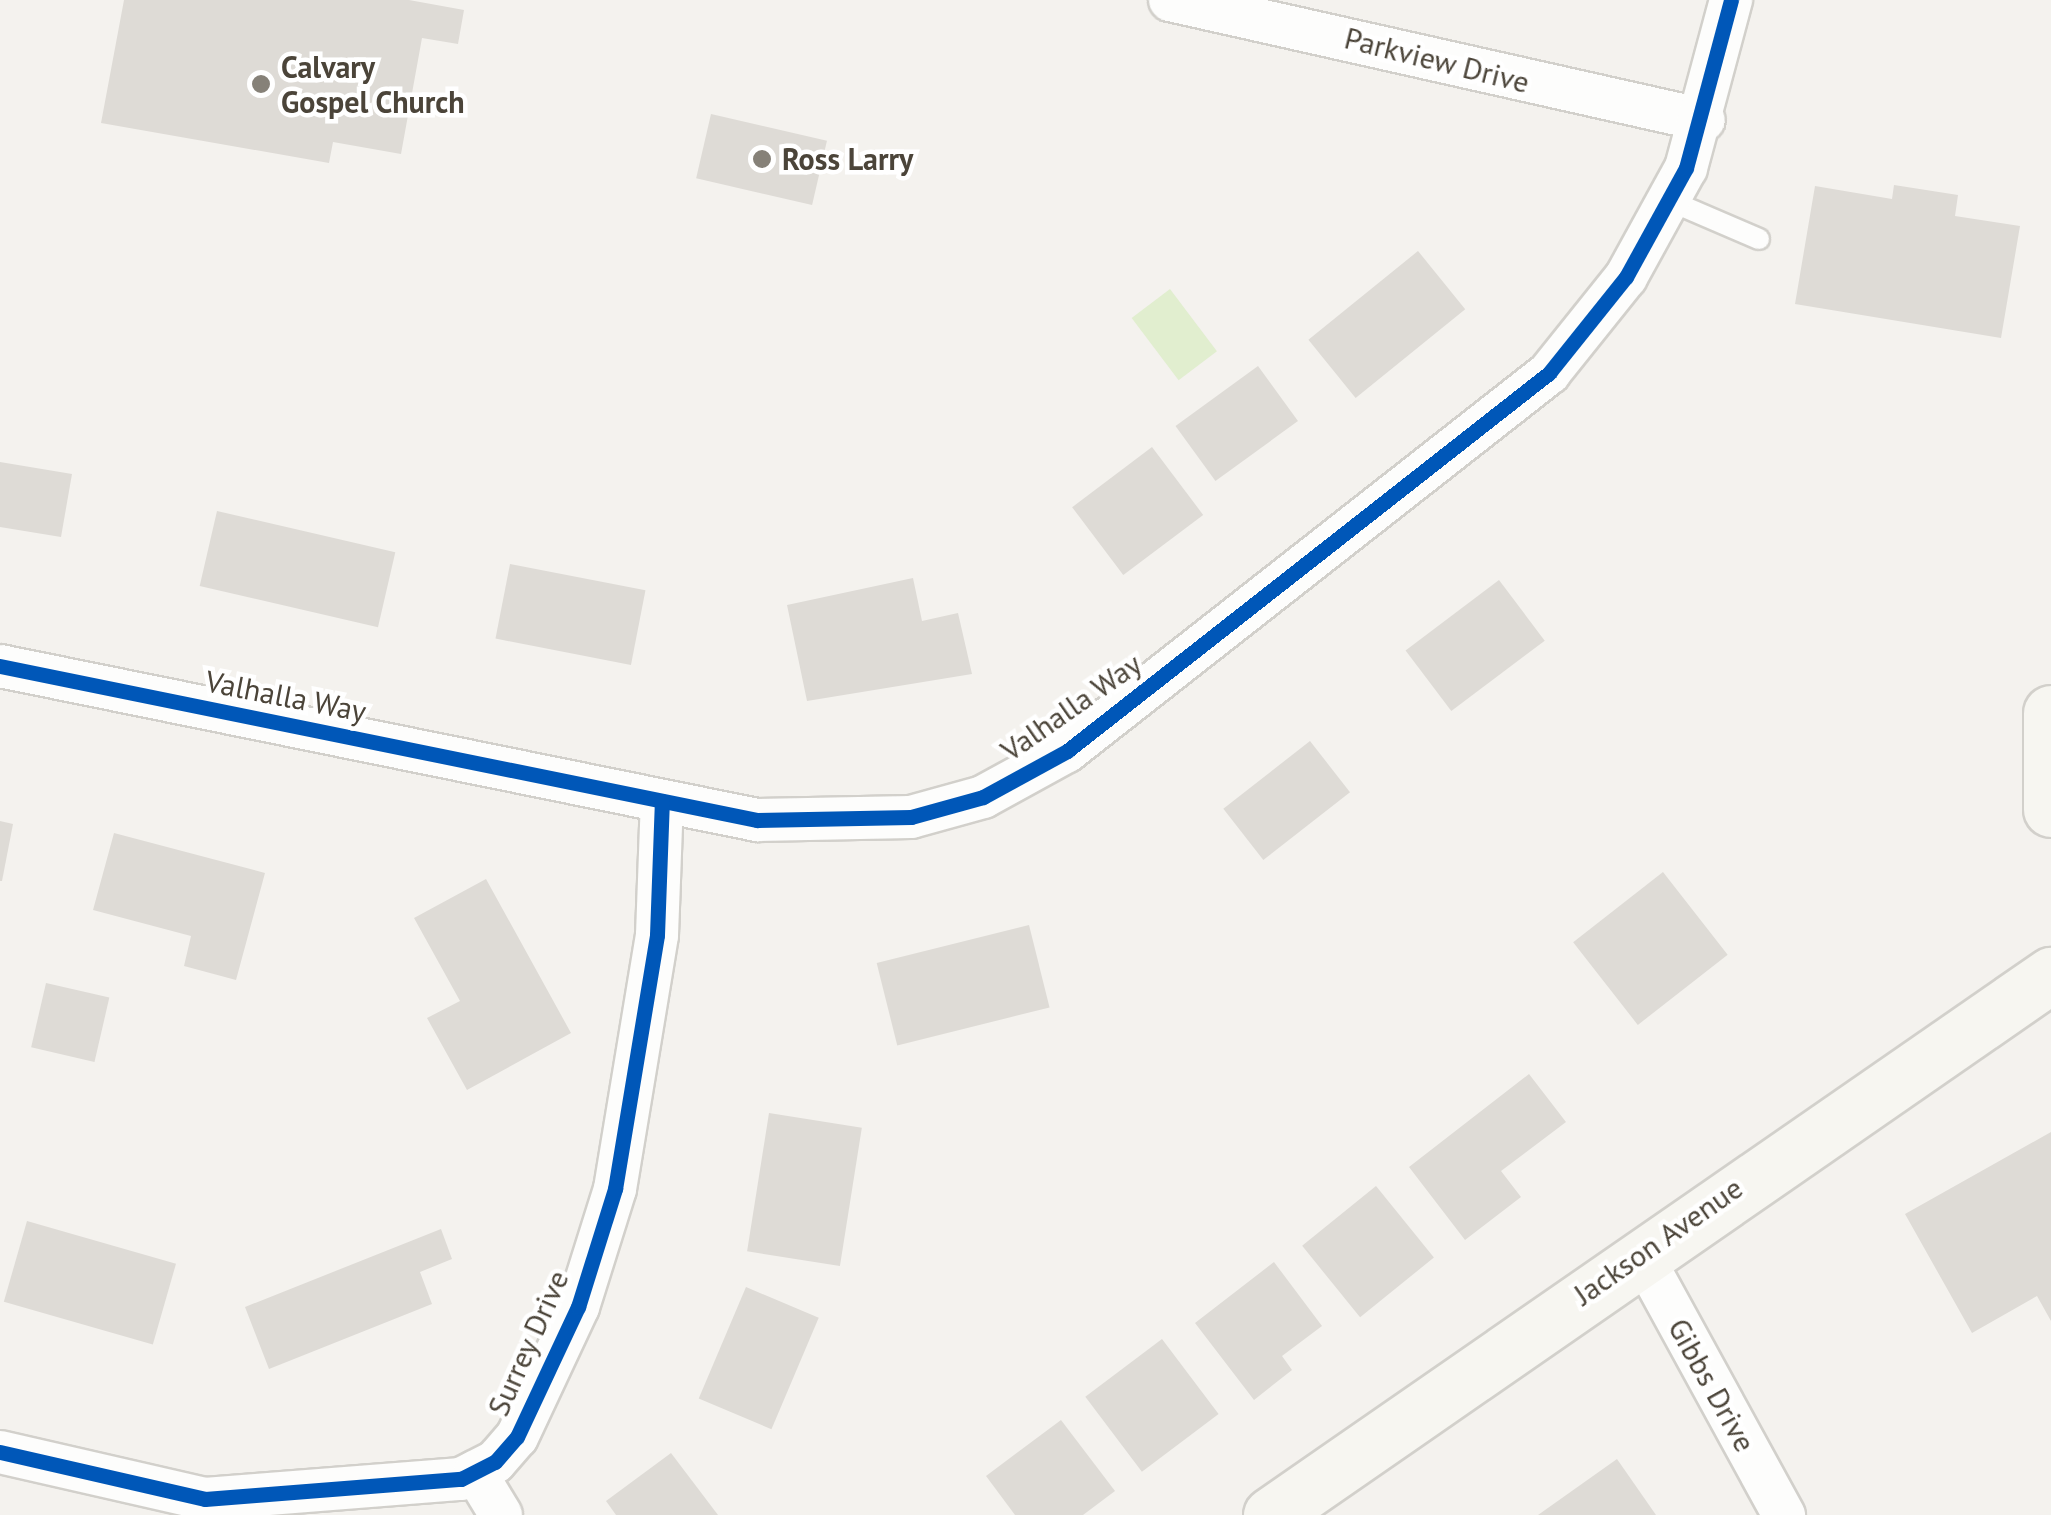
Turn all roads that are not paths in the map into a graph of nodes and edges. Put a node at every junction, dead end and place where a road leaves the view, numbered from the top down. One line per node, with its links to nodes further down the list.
1 (1170, 0): 3 (street, Parkview Drive)
2 (1731, 0): 3 (street, Valhalla Way)
3 (1704, 120): 4 (street, Valhalla Way)
4 (1668, 200): 5 (lane); 8 (street, Valhalla Way)
5 (1759, 239)
6 (0, 666): 8 (street, Valhalla Way)
7 (2051, 713): 9 (street)
8 (662, 800): 13 (street, Surrey Drive)
9 (2051, 809)
10 (2051, 974): 11 (street, Jackson Avenue)
11 (1641, 1254): 15 (street, Jackson Avenue); 16 (street, Gibbs Drive)
12 (0, 1452): 13 (street)
13 (474, 1472): 14 (street)
14 (502, 1515)
15 (1270, 1515)
16 (1784, 1515)

